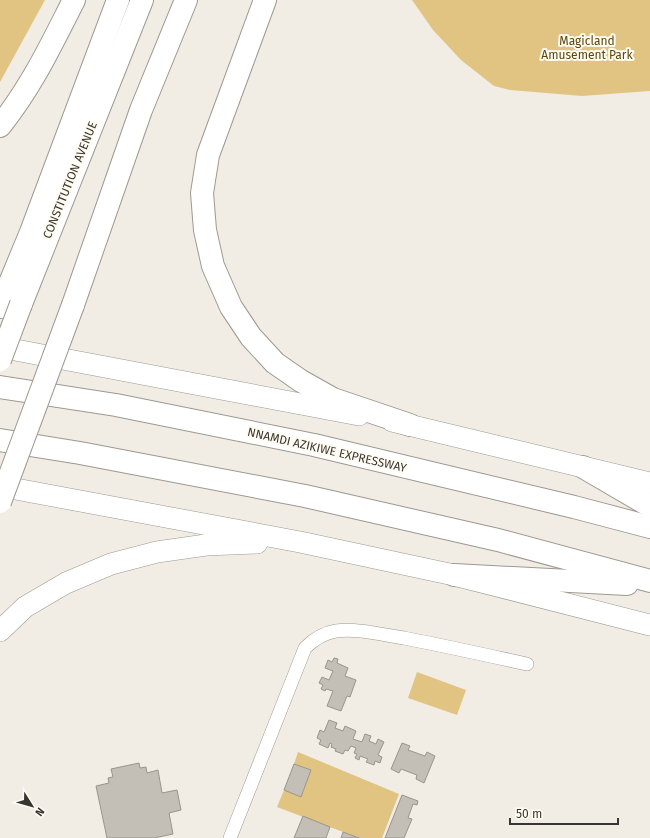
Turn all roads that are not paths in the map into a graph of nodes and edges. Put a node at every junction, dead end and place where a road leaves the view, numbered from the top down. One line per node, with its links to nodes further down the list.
1 (74, 0): 6 (highway)
2 (118, 0): 7 (highway)
3 (142, 0): 8 (highway, CONSTITUTION AVENUE)
4 (186, 0): 18 (highway, bridge)
5 (265, 0): 13 (highway)
6 (0, 126)
7 (31, 232): 8 (highway); 9 (highway)
8 (35, 269): 9 (highway, CONSTITUTION AVENUE)
9 (8, 304): 11 (highway, CONSTITUTION AVENUE, bridge)
10 (0, 347): 13 (highway)
11 (0, 360)
12 (0, 387): 20 (highway, NNAMDI AZIKIWE EXPRESSWAY)
13 (410, 425): 15 (highway)
14 (0, 440): 23 (highway)
15 (583, 466): 16 (highway); 19 (highway)
16 (650, 483)
17 (0, 486): 21 (highway)
18 (0, 502)
19 (650, 506)
20 (650, 527)
21 (300, 542): 22 (highway); 26 (highway)
22 (454, 575): 24 (highway); 25 (highway)
23 (650, 581)
24 (650, 585)
25 (650, 625)
26 (0, 631)
27 (527, 664): 28 (street)
28 (230, 838)

